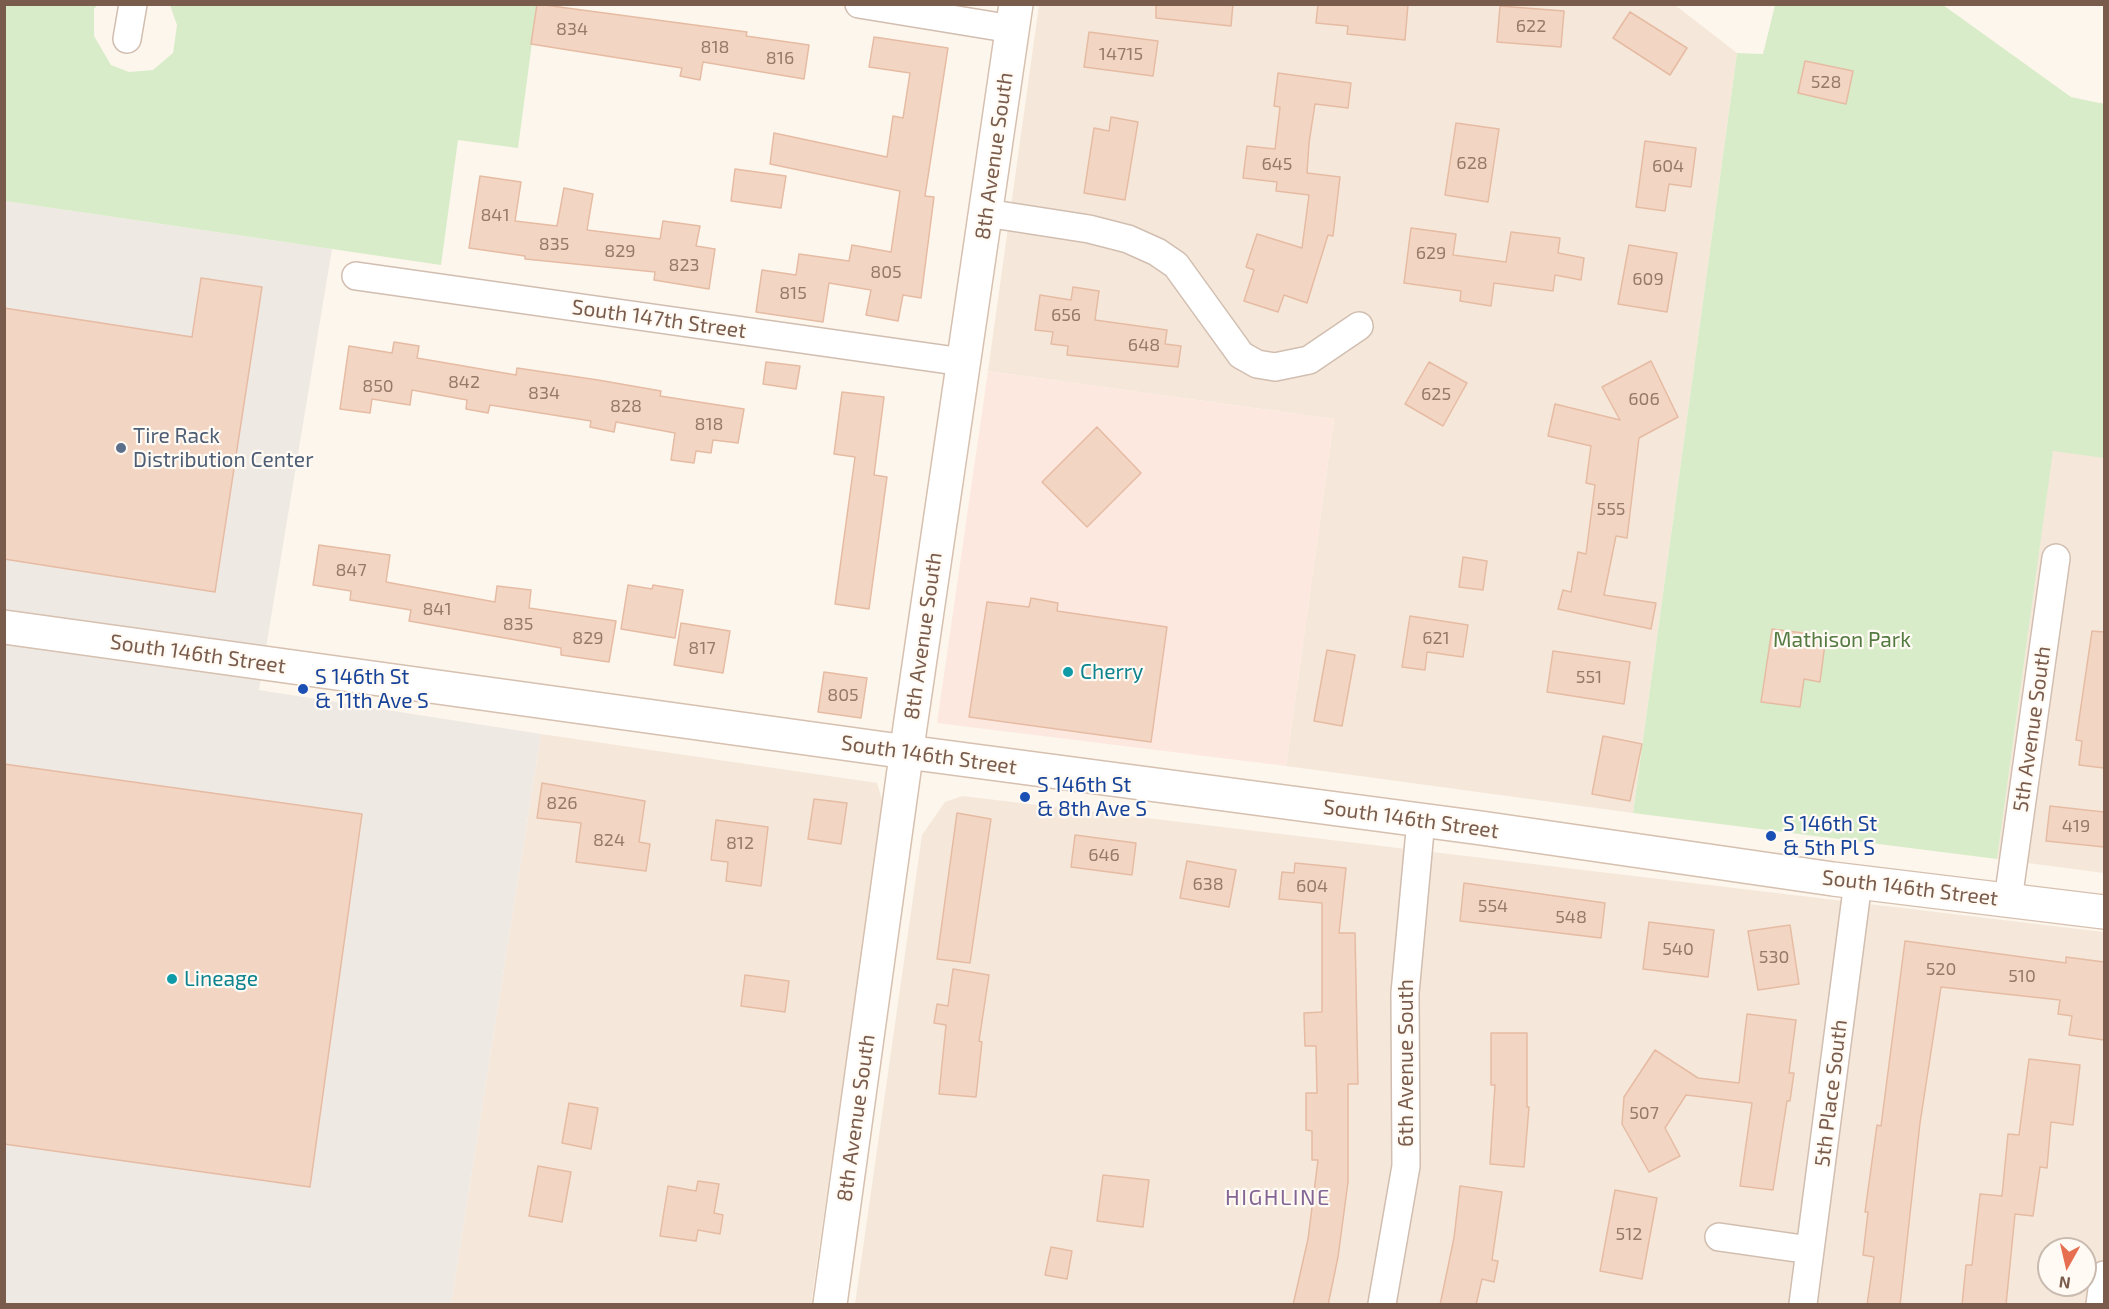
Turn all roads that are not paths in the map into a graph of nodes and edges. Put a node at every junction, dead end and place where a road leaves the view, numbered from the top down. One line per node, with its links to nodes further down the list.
1 (133, 4): 4 (street)
2 (859, 4): 3 (street)
3 (1014, 16): 5 (street, 8th Avenue South)
4 (128, 39)
5 (986, 213): 7 (street); 8 (street, 8th Avenue South)
6 (356, 276): 8 (street, South 147th Street)
7 (1359, 326)
8 (963, 363): 11 (street, 8th Avenue South)
9 (2056, 558): 14 (street, 5th Avenue South)
10 (4, 627): 11 (street, South 146th Street)
11 (907, 752): 12 (street, South 146th Street); 19 (street, 8th Avenue South)
12 (1421, 820): 13 (street, South 146th Street); 20 (street, 6th Avenue South)
13 (1858, 882): 14 (street, South 146th Street); 17 (street, 5th Place South)
14 (2008, 900): 15 (street, South 146th Street)
15 (2104, 912)
16 (1719, 1237): 17 (street)
17 (1810, 1250): 21 (street, 5th Place South)
18 (2104, 1275): 22 (street)
19 (830, 1305)
20 (1382, 1305)
21 (1803, 1305)
22 (2100, 1305)

